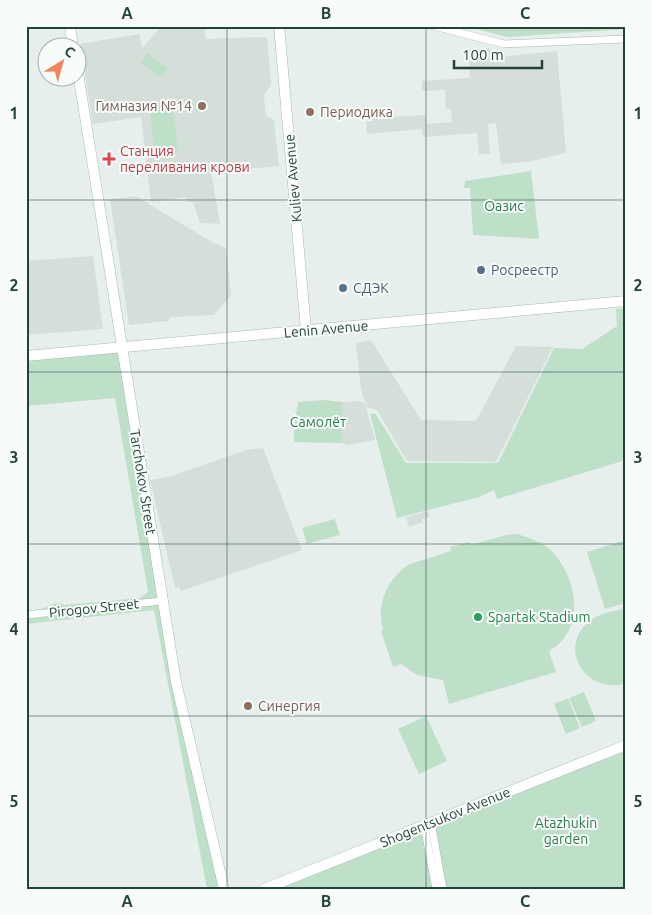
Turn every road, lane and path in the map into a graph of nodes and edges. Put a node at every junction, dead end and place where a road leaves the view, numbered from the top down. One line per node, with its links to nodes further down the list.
1 (279, 26): 6 (street, Kuliev Avenue)
2 (434, 26): 3 (street)
3 (626, 39)
4 (80, 88): 7 (street, Tarchokov Street)
5 (626, 301): 6 (street, Lenin Avenue)
6 (306, 330): 7 (street, Lenin Avenue)
7 (122, 347): 8 (street, Lenin Avenue); 9 (street, Tarchokov Street)
8 (26, 356)
9 (162, 601): 10 (street, Pirogov Street); 13 (street, Tarchokov Street)
10 (26, 615)
11 (626, 745): 12 (street, Shogentsukov Avenue)
12 (427, 824): 14 (street, Shogentsukov Avenue); 15 (street); 16 (street)
13 (224, 889)
14 (264, 889)
15 (436, 889)
16 (443, 889)

